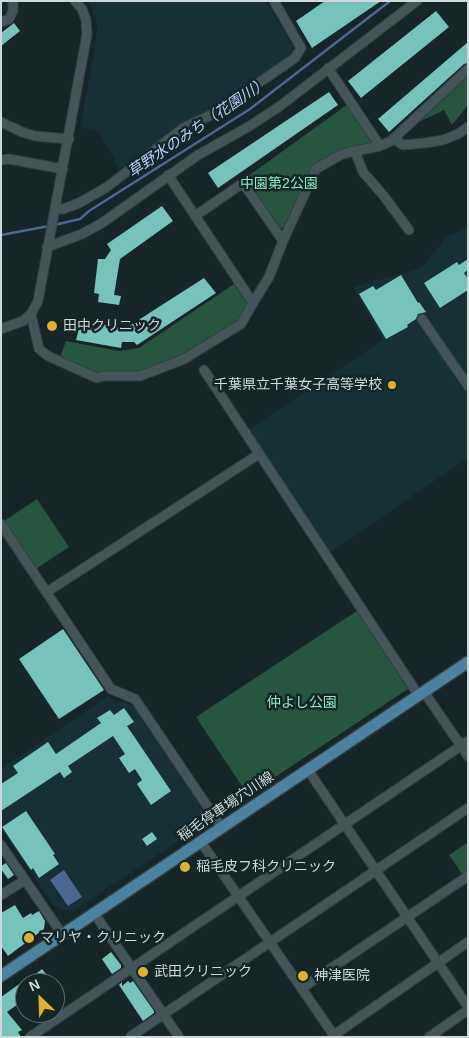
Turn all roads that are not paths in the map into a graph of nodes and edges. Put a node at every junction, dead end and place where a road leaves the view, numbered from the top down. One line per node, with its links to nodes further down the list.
1 (13, 1): 5 (street)
2 (75, 1): 10 (street)
3 (274, 1): 17 (street)
4 (417, 1): 6 (street)
5 (1, 22)
6 (328, 68): 12 (street); 16 (street)
7 (468, 69): 11 (street)
8 (1, 122): 10 (street)
9 (468, 128): 11 (street)
10 (69, 139): 15 (street)
11 (394, 139): 12 (street)
12 (380, 146): 13 (street)
13 (355, 151): 19 (street); 20 (street)
14 (1, 160): 15 (street)
15 (63, 169): 17 (street)
16 (168, 175): 18 (street); 21 (street)
17 (55, 212): 21 (street)
18 (195, 216): 20 (street); 22 (street)
19 (409, 230)
20 (283, 241): 22 (street)
21 (47, 247): 23 (street)
22 (253, 303): 23 (street)
23 (31, 314): 25 (street)
24 (422, 319): 27 (street)
25 (1, 329)
26 (204, 370): 28 (street)
27 (468, 386)
28 (259, 454): 30 (street); 32 (street)
29 (1, 524): 30 (street)
30 (47, 592): 38 (street)
31 (468, 662): 32 (main road, 稲毛停車場穴川線)
32 (421, 694): 33 (street); 35 (main road, 稲毛停車場穴川線)
33 (464, 743): 34 (street); 37 (street)
34 (468, 756)
35 (308, 770): 37 (street); 38 (main road, 稲毛停車場穴川線)
36 (468, 808): 41 (street)
37 (344, 824): 41 (street); 45 (street)
38 (222, 828): 39 (main road, 稲毛停車場穴川線)
39 (202, 842): 45 (street); 46 (main road, 稲毛停車場穴川線)
40 (1, 845): 43 (street)
41 (376, 870): 47 (street); 49 (street)
42 (468, 876): 47 (street)
43 (25, 880): 44 (street); 48 (street)
44 (1, 895)
45 (239, 896): 49 (street); 52 (street)
46 (94, 913): 48 (main road, 稲毛停車場穴川線); 52 (street)
47 (407, 917): 51 (street); 54 (street)
48 (62, 934): 53 (main road, 稲毛停車場穴川線)
49 (270, 942): 54 (street); 56 (street)
50 (468, 942): 51 (street)
51 (438, 963): 55 (street); 57 (street)
52 (131, 968): 56 (street); 58 (street)
53 (1, 976)
54 (302, 988): 57 (street)
55 (468, 1009): 61 (street)
56 (163, 1015): 59 (street); 60 (street)
57 (334, 1036)
58 (30, 1037)
59 (130, 1037)
60 (179, 1037)
61 (429, 1037)

